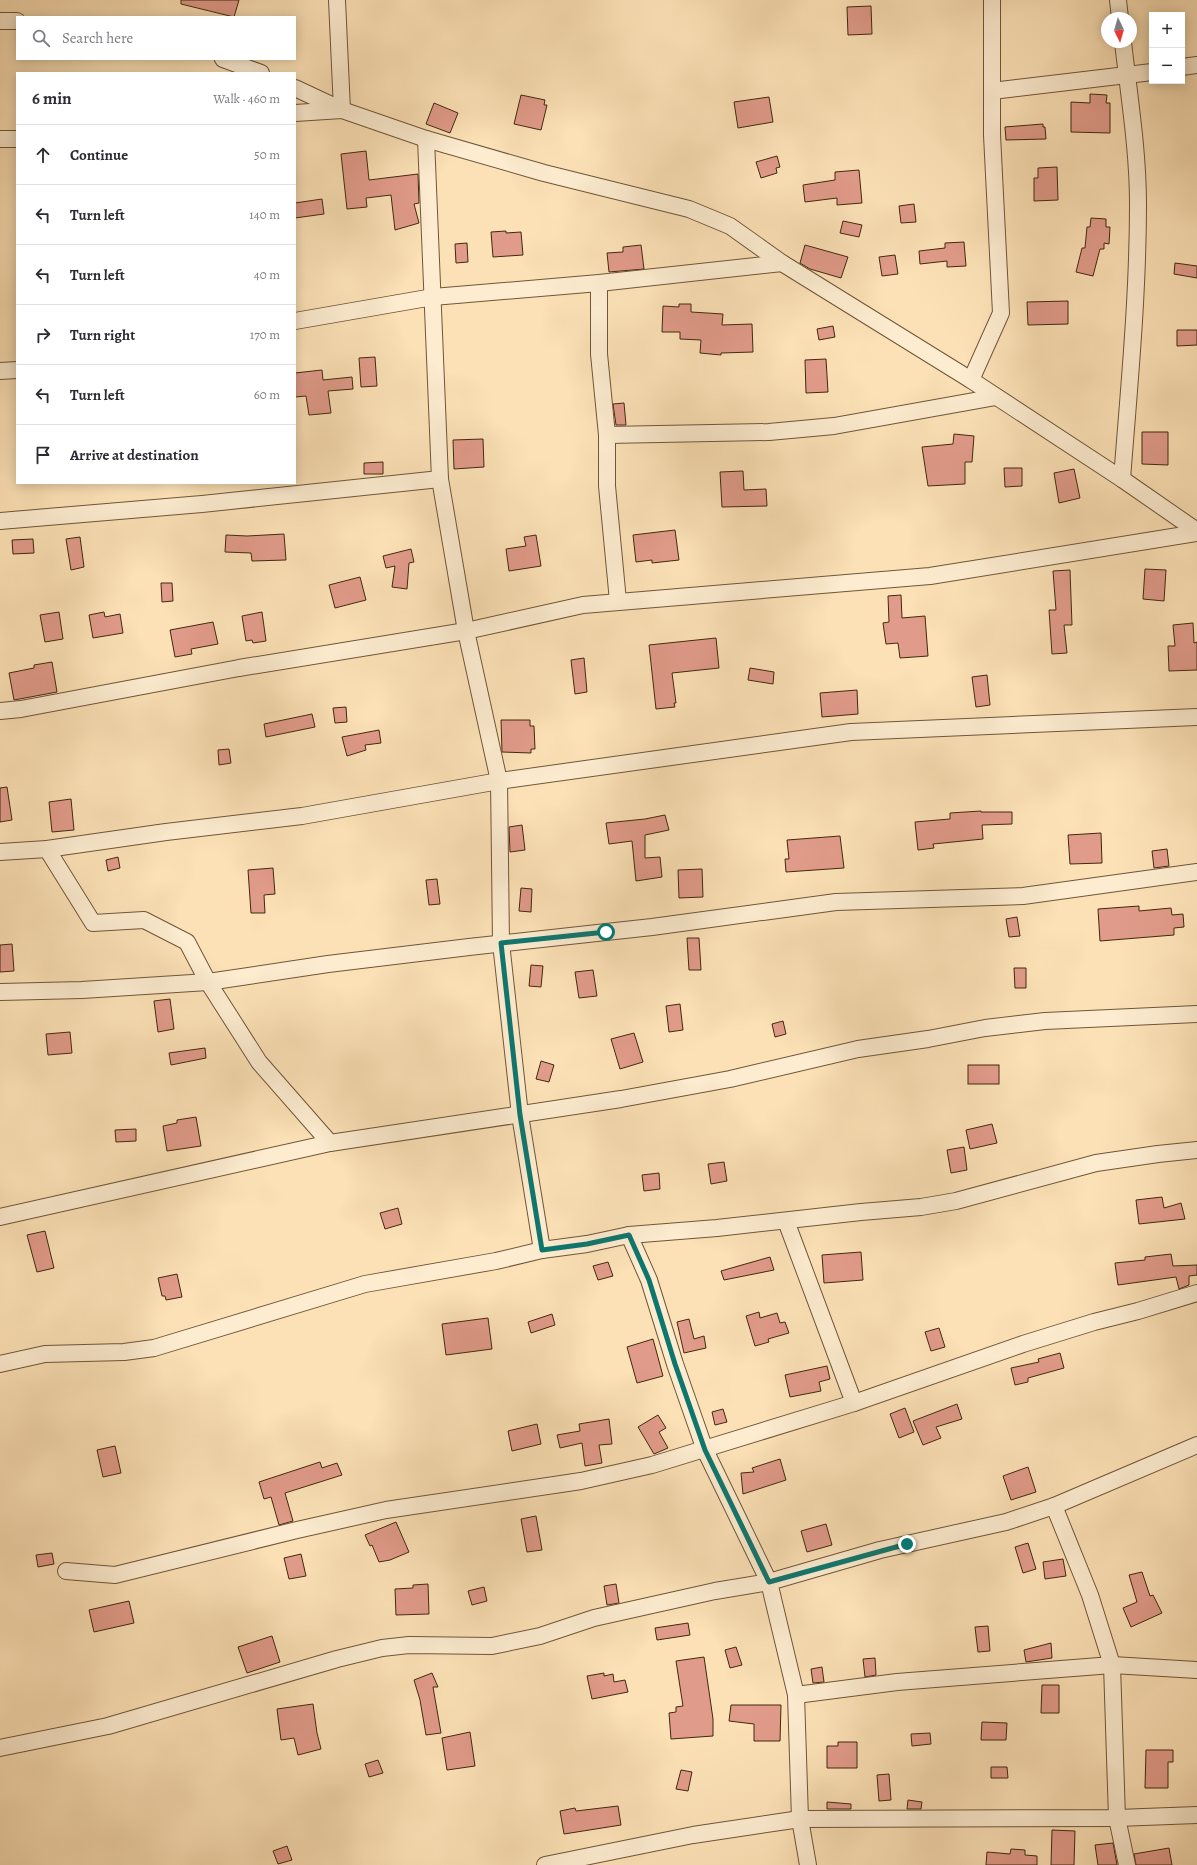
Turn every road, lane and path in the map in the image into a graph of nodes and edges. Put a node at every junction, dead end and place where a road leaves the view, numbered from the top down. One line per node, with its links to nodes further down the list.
1 (337, 0): 16 (street)
2 (992, 0): 15 (street)
3 (1118, 0): 4 (street)
4 (1119, 12)
5 (0, 21): 6 (street)
6 (16, 21)
7 (1124, 48): 13 (street)
8 (226, 60): 11 (street)
9 (1197, 65): 10 (street)
10 (1185, 67)
11 (258, 72)
12 (1149, 72): 13 (street)
13 (1126, 76): 15 (street); 31 (street)
14 (296, 88): 16 (street)
15 (992, 91): 27 (street)
16 (342, 110): 17 (street); 20 (street)
17 (296, 113)
18 (0, 139): 19 (street)
19 (16, 139)
20 (426, 140): 21 (street); 23 (street)
21 (782, 263): 22 (street); 27 (street)
22 (599, 283): 23 (street); 29 (street)
23 (434, 296): 24 (street); 30 (street)
24 (296, 321)
25 (16, 370): 26 (street)
26 (0, 371)
27 (971, 380): 28 (street)
28 (996, 397): 29 (street); 31 (street)
29 (607, 435): 34 (street)
30 (440, 479): 32 (street); 35 (street)
31 (1122, 479): 33 (street)
32 (0, 520)
33 (1197, 532): 34 (street)
34 (618, 601): 35 (street)
35 (466, 631): 36 (street); 38 (street)
36 (0, 711)
37 (1197, 717): 38 (street)
38 (499, 781): 39 (street); 42 (street)
39 (47, 849): 40 (street); 43 (street)
40 (0, 852)
41 (1197, 872): 42 (street)
42 (501, 943): 43 (street); 46 (street)
43 (208, 982): 44 (street); 47 (street)
44 (0, 992)
45 (1197, 1014): 46 (street)
46 (520, 1115): 47 (street); 52 (street)
47 (330, 1143): 49 (street)
48 (1197, 1150): 50 (street)
49 (0, 1217)
50 (786, 1221): 51 (street); 55 (street)
51 (629, 1235): 52 (street); 57 (street)
52 (542, 1250): 54 (street)
53 (1197, 1293): 55 (street)
54 (0, 1364)
55 (854, 1403): 57 (street)
56 (1197, 1445): 58 (street)
57 (705, 1450): 59 (street); 60 (street)
58 (1054, 1506): 60 (street); 61 (street)
59 (66, 1571)
60 (769, 1582): 63 (street); 64 (street)
61 (1112, 1664): 62 (street); 63 (street); 66 (street)
62 (1197, 1670)
63 (796, 1695): 67 (street)
64 (0, 1748)
65 (1197, 1815): 66 (street)
66 (1117, 1818): 67 (street); 70 (street)
67 (800, 1819): 68 (street); 69 (street)
68 (545, 1865)
69 (808, 1865)
70 (1127, 1865)

